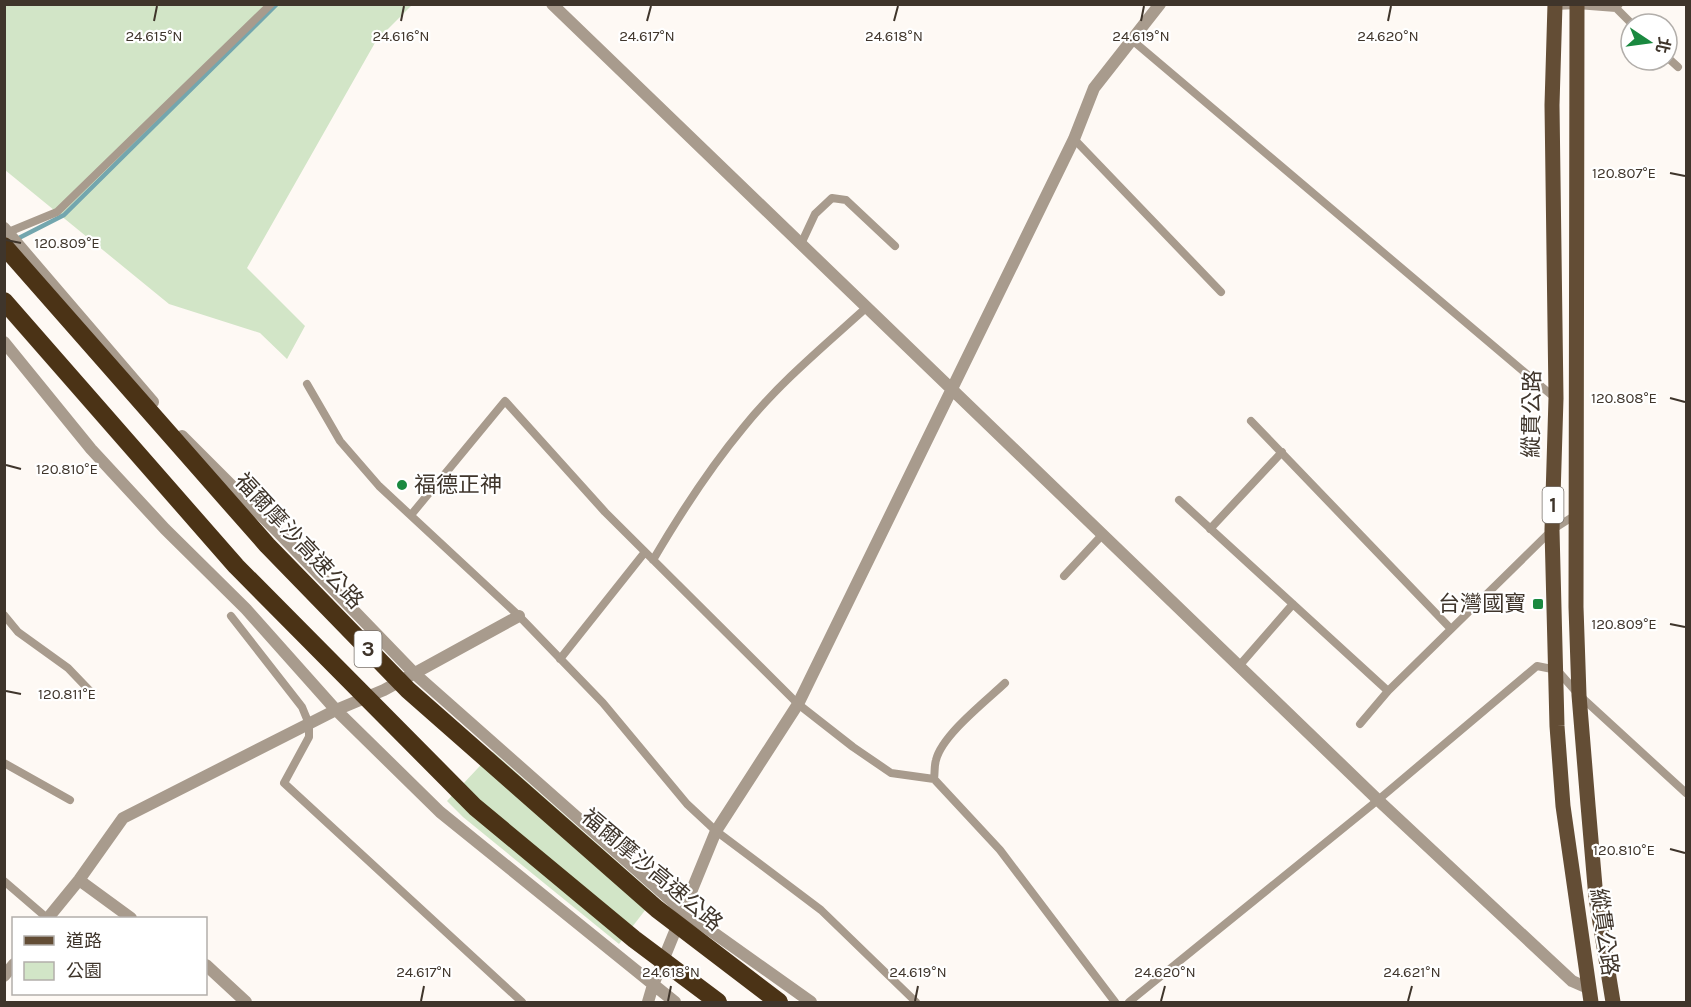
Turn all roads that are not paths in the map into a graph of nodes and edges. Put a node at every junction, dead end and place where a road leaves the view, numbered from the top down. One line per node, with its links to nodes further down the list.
1 (271, 4): 9 (lane)
2 (552, 4): 10 (street)
3 (1160, 4): 7 (street)
4 (1555, 5): 5 (lane); 18 (main road, 縱貫公路 / 1)
5 (1577, 5): 6 (lane); 22 (main road, 縱貫公路 / 1)
6 (1617, 6)
7 (1132, 39): 8 (street); 18 (lane)
8 (1074, 139): 12 (lane); 17 (street)
9 (5, 235): 38 (street); 67 (highway, 福爾摩沙高速公路 / 3, bridge)
10 (801, 244): 11 (lane); 14 (street)
11 (895, 246)
12 (1221, 292)
13 (4, 301): 66 (highway, 3, bridge)
14 (867, 307): 17 (street); 28 (lane)
15 (4, 342): 44 (street)
16 (306, 384): 23 (lane)
17 (953, 389): 26 (street); 43 (street)
18 (1556, 398): 25 (main road, 縱貫公路 / 1)
19 (1251, 421): 20 (lane)
20 (1281, 452): 24 (lane); 34 (lane)
21 (1179, 500): 24 (lane)
22 (1577, 514): 25 (lane); 42 (main road, 縱貫公路 / 1)
23 (411, 515): 27 (lane); 33 (lane)
24 (1210, 529): 30 (lane)
25 (1552, 530): 34 (lane); 37 (main road, 縱貫公路 / 1)
26 (1103, 534): 29 (lane); 36 (street)
27 (645, 552): 28 (lane); 35 (lane)
28 (653, 560): 43 (lane)
29 (1064, 576)
30 (1293, 604): 36 (lane); 40 (lane)
31 (4, 615): 41 (lane)
32 (231, 616): 45 (lane)
33 (519, 616): 35 (lane); 38 (street)
34 (1451, 629): 40 (lane)
35 (560, 659): 52 (lane)
36 (1239, 666): 51 (street)
37 (1557, 670): 42 (lane); 51 (lane); 61 (main road, 縱貫公路 / 1)
38 (415, 674): 44 (street); 55 (street)
39 (1005, 683): 48 (lane)
40 (1388, 691): 46 (lane)
41 (91, 692)
42 (1579, 694): 49 (lane); 72 (main road, 縱貫公路 / 1)
43 (798, 704): 48 (lane); 52 (street)
44 (336, 710): 45 (street); 60 (street)
45 (309, 724): 53 (street); 63 (lane)
46 (1360, 724)
47 (4, 763): 50 (lane)
48 (934, 779): 70 (lane)
49 (1686, 793)
50 (70, 800)
51 (1378, 800): 61 (street); 71 (lane)
52 (716, 831): 55 (street); 69 (lane)
53 (79, 880): 57 (street); 58 (street)
54 (4, 881): 56 (lane)
55 (683, 911): 60 (street); 68 (street)
56 (47, 917)
57 (49, 917)
58 (130, 917)
59 (207, 966): 62 (street)
60 (653, 985): 64 (street); 65 (street)
61 (1590, 995)
62 (246, 1002)
63 (522, 1002)
64 (648, 1002)
65 (675, 1002)
66 (718, 1002)
67 (779, 1002)
68 (811, 1002)
69 (916, 1002)
70 (1115, 1002)
71 (1129, 1002)
72 (1613, 1002)

